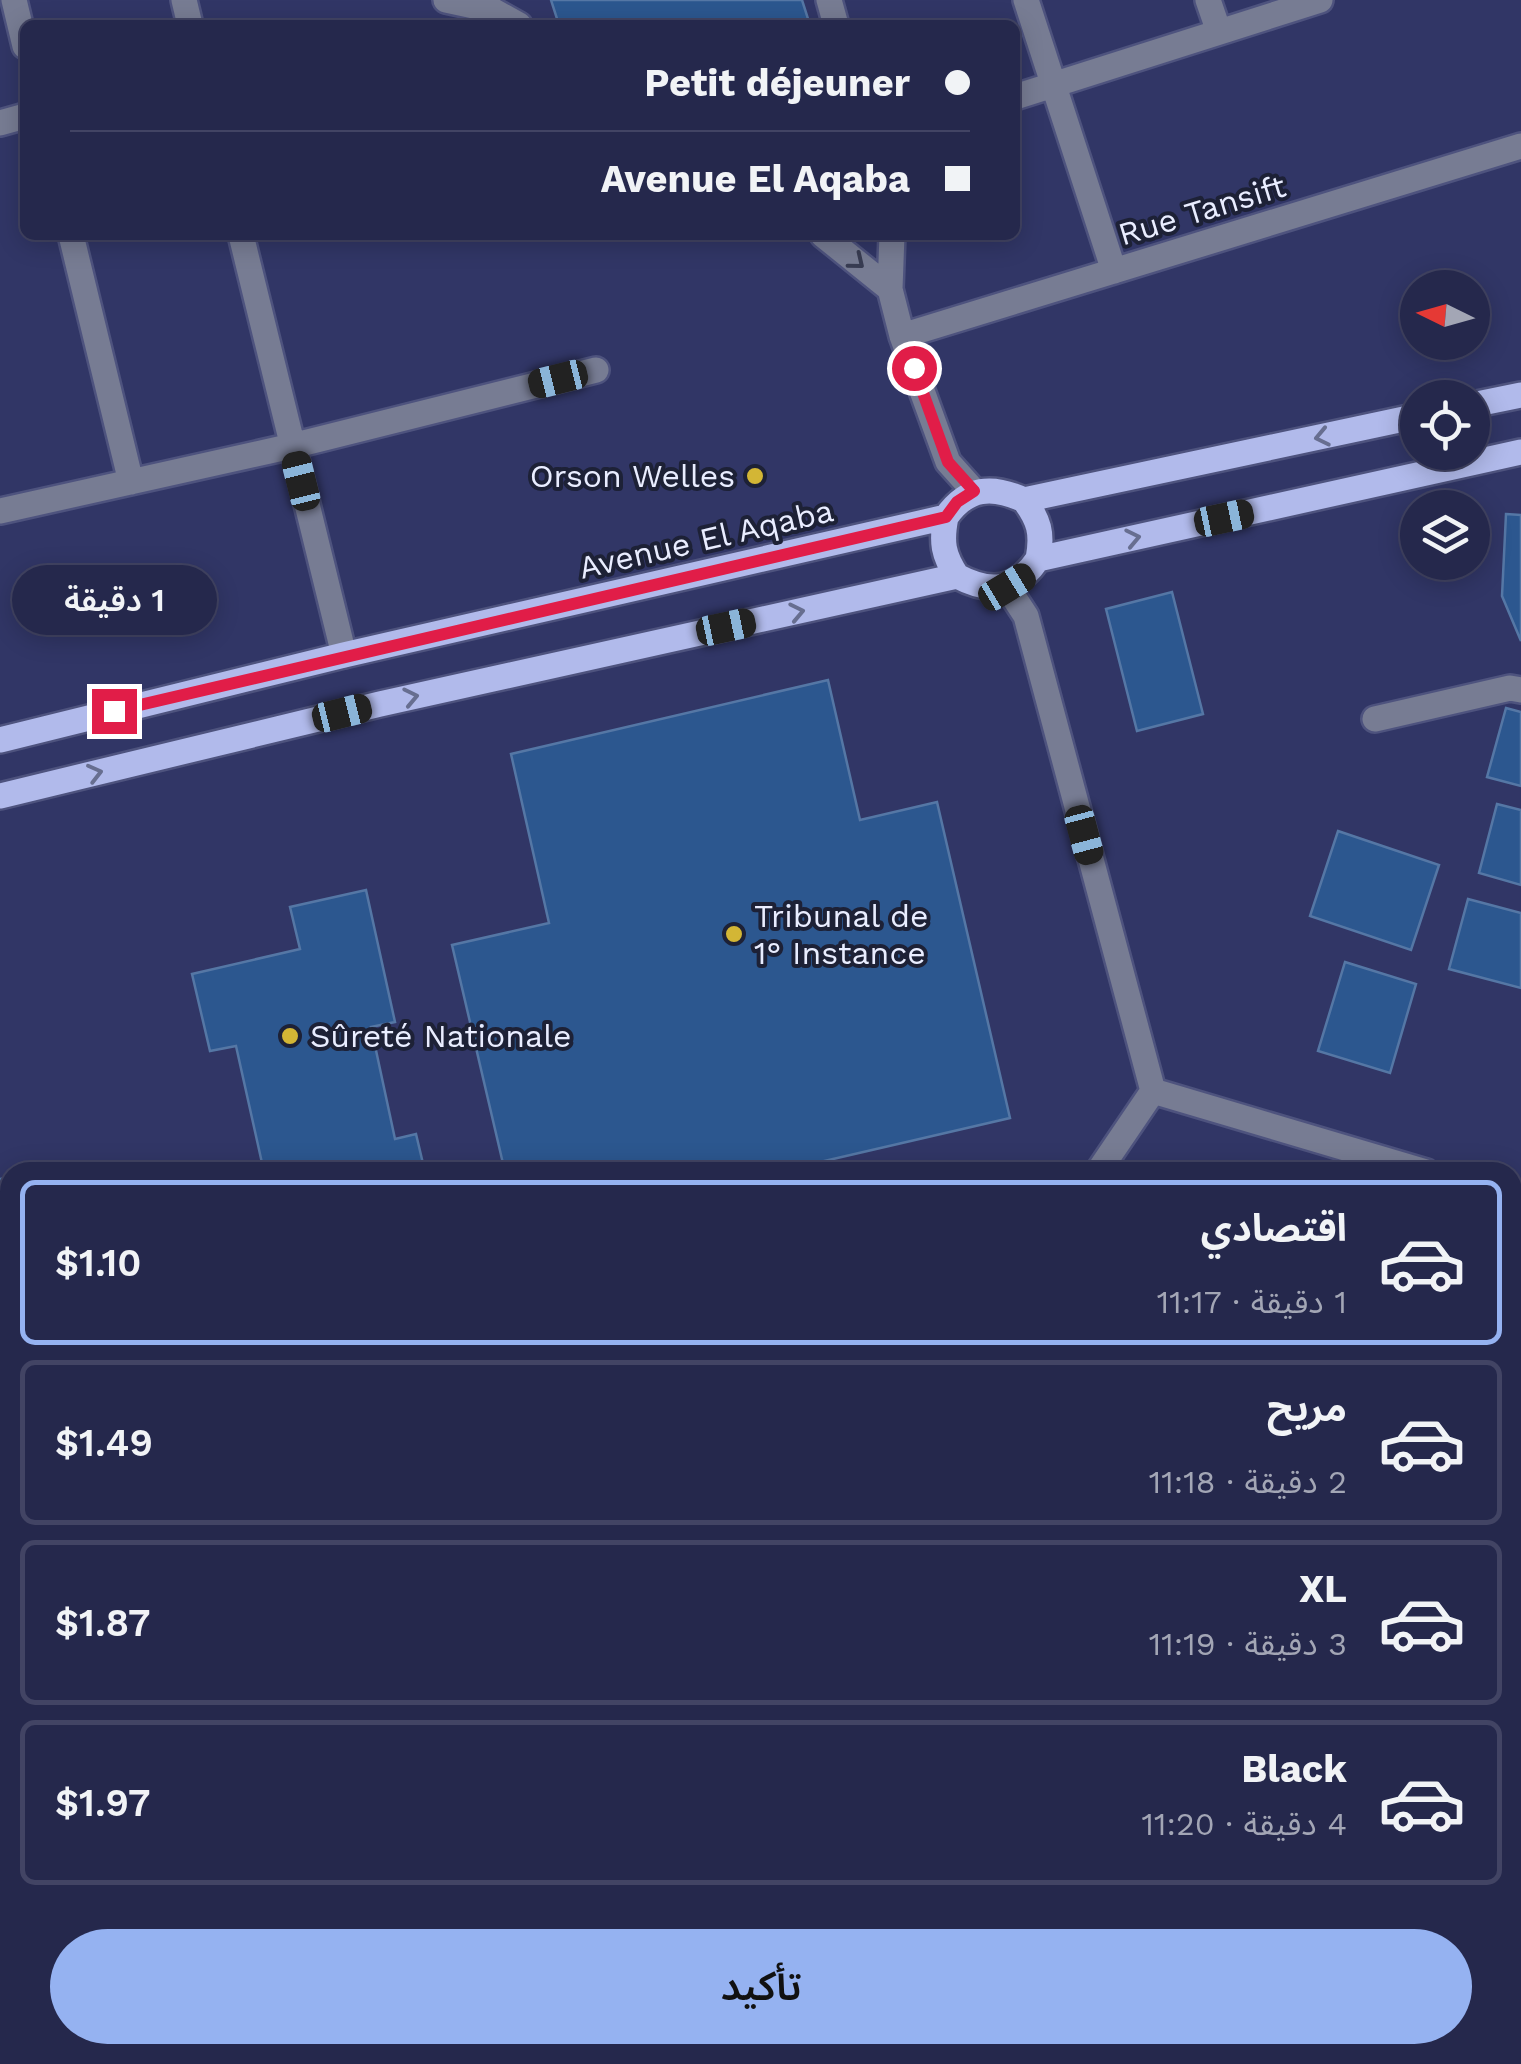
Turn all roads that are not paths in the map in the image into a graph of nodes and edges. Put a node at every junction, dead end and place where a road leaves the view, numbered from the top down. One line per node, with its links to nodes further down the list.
1 (14, 0): 7 (street)
2 (446, 0): 6 (street)
3 (1026, 0): 9 (street)
4 (1208, 0): 8 (street)
5 (1320, 0): 8 (street)
6 (494, 5)
7 (20, 25)
8 (1219, 32): 9 (street)
9 (1052, 86): 10 (street); 16 (street)
10 (1020, 96)
11 (1521, 146): 16 (street, Rue Tansift)
12 (72, 240): 25 (street)
13 (242, 240): 23 (street)
14 (830, 240): 17 (street, one-way to 17)
15 (892, 240): 17 (street)
16 (1114, 270): 18 (street, Rue Tansift)
17 (890, 289): 18 (street)
18 (902, 336): 26 (street)
19 (596, 370): 23 (street)
20 (1521, 394): 21 (main road)
21 (1490, 401)
22 (1400, 420): 27 (main road, one-way to 27)
23 (292, 446): 25 (street); 33 (street)
24 (1521, 452): 30 (main road, one-way to 24)
25 (132, 482): 28 (street)
26 (974, 491): 27 (main road); 29 (main road, Avenue El Aqaba)
27 (1024, 500): 30 (main road)
28 (0, 512)
29 (946, 517): 31 (main road); 33 (main road, Avenue El Aqaba)
30 (1038, 558): 32 (main road)
31 (957, 576): 32 (main road); 37 (main road, one-way to 31)
32 (1007, 587): 38 (street)
33 (344, 655): 36 (main road, Avenue El Aqaba)
34 (1521, 690): 35 (street)
35 (1376, 719)
36 (0, 740)
37 (0, 796)
38 (1153, 1091): 39 (street); 40 (street)
39 (1105, 1162)
40 (1392, 1162)

